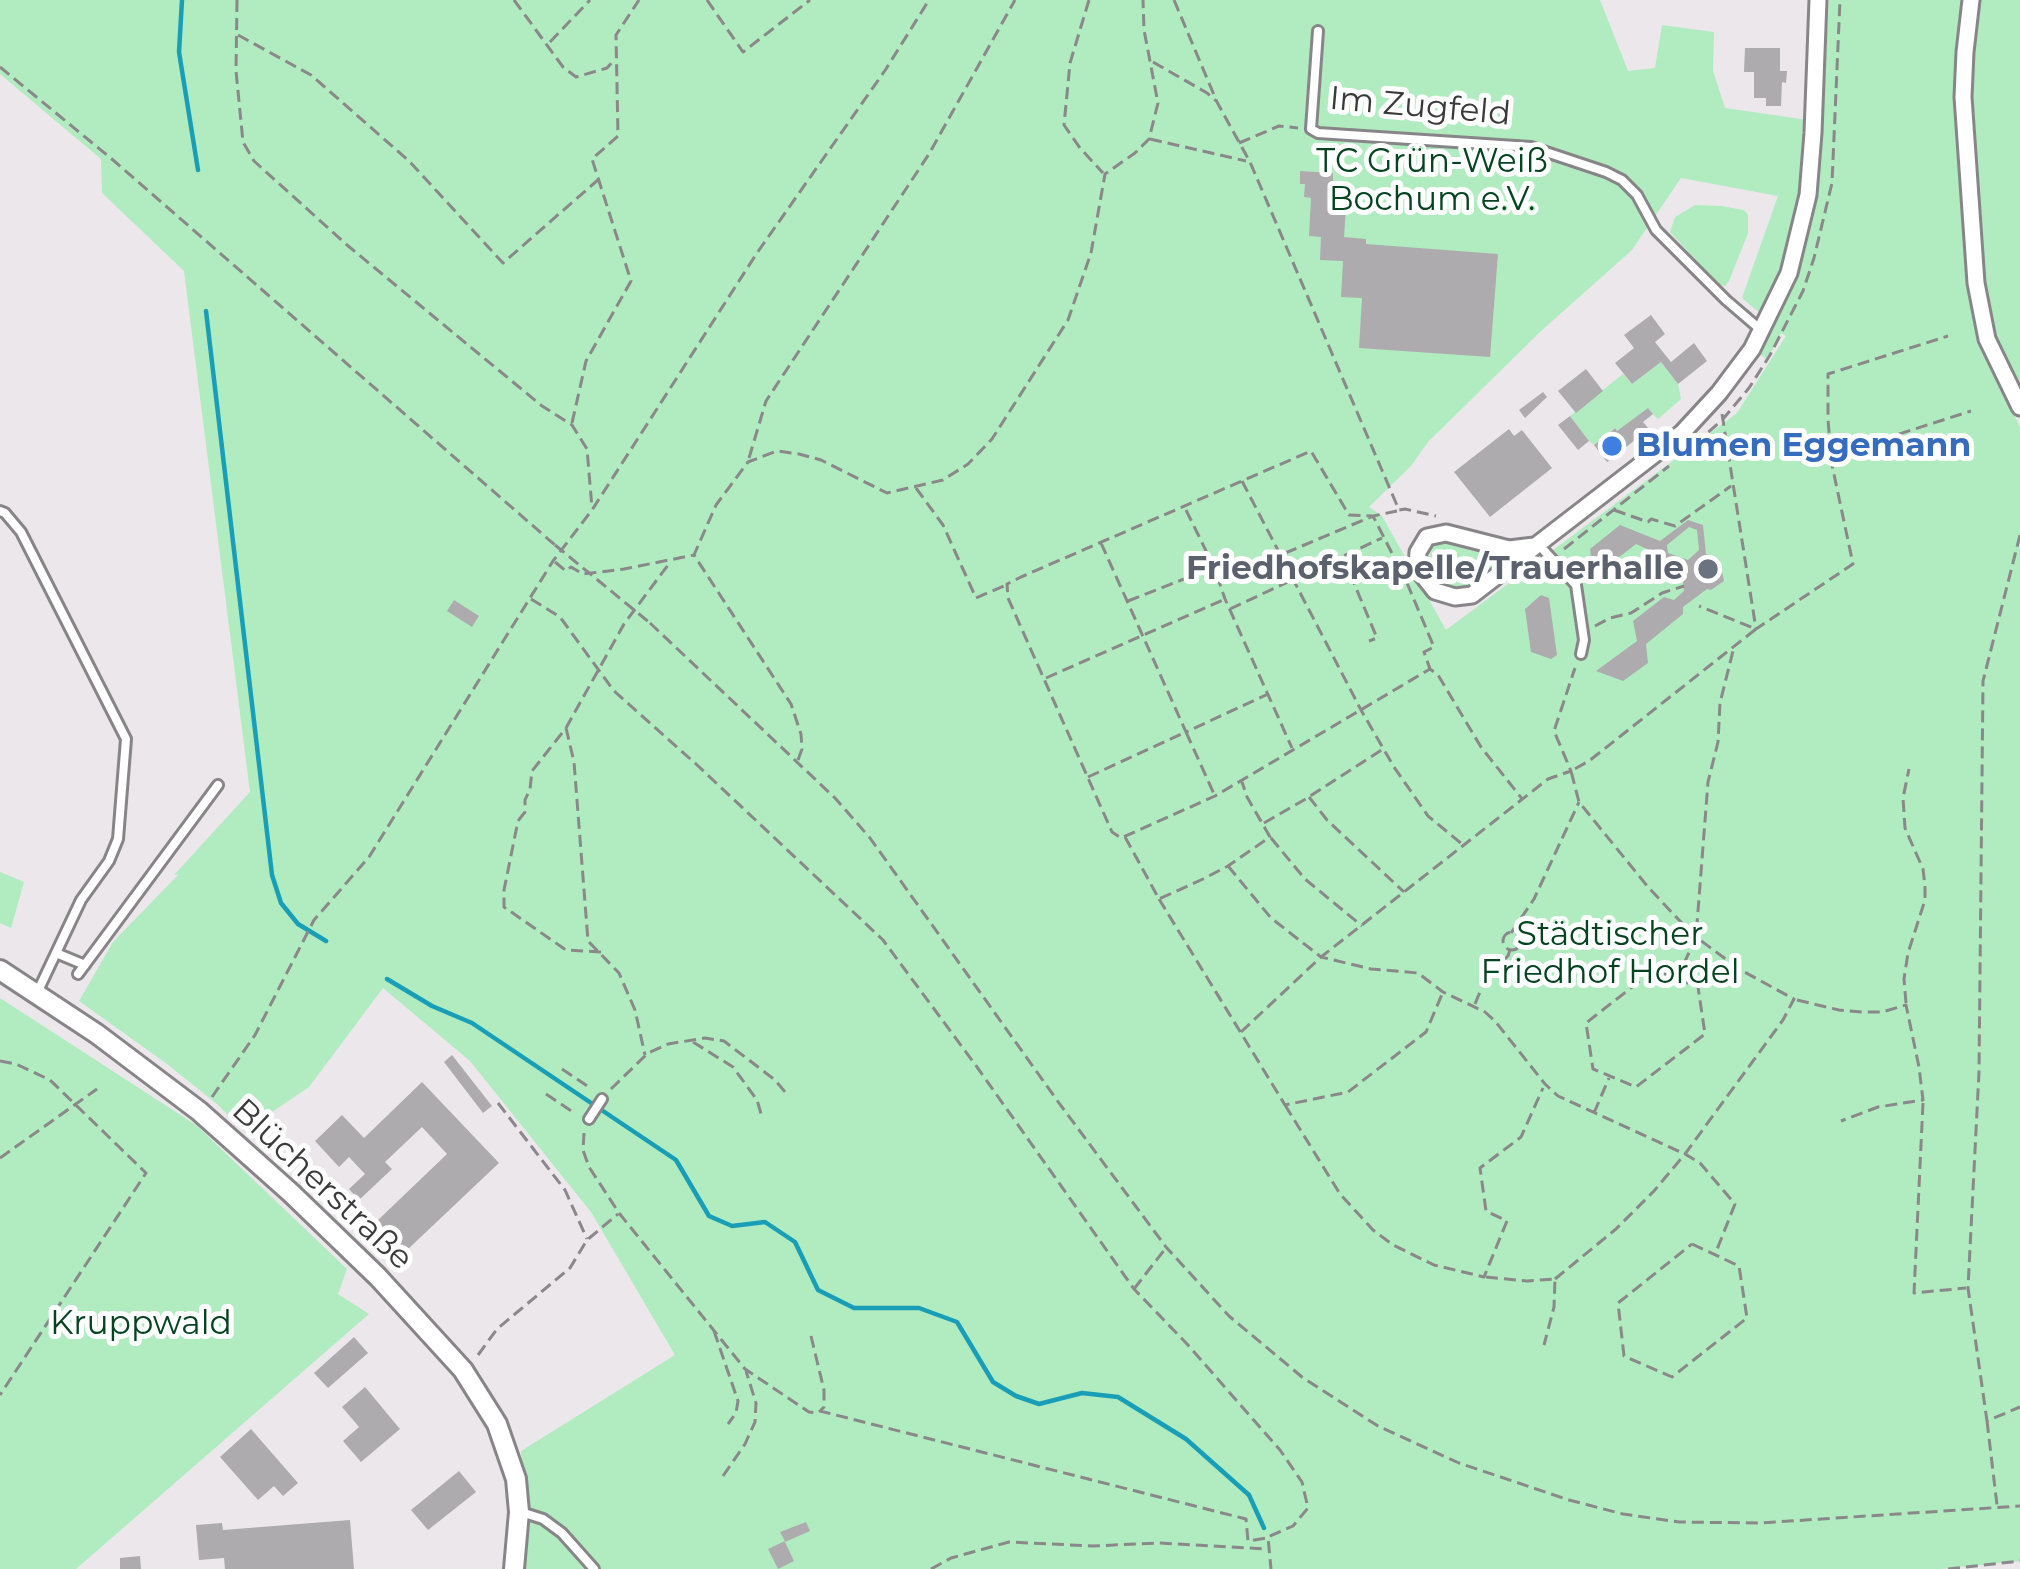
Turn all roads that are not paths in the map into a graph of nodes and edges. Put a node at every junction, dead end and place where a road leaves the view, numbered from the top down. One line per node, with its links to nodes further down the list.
1 (1818, 0): 4 (street)
2 (1971, 0): 5 (street)
3 (1318, 31): 4 (lane, Im Zugfeld)
4 (1762, 331): 7 (street)
5 (2020, 407)
6 (0, 511): 10 (lane)
7 (1536, 544): 7 (street); 8 (lane)
8 (1581, 654)
9 (218, 785): 11 (lane)
10 (56, 953): 11 (lane); 14 (lane)
11 (86, 964): 13 (lane)
12 (0, 970): 14 (street, Blücherstraße)
13 (78, 974)
14 (37, 993): 17 (street, Blücherstraße)
15 (600, 1096): 16 (lane)
16 (586, 1118)
17 (519, 1512): 18 (street, Blücherstraße); 19 (lane)
18 (514, 1569)
19 (594, 1569)

